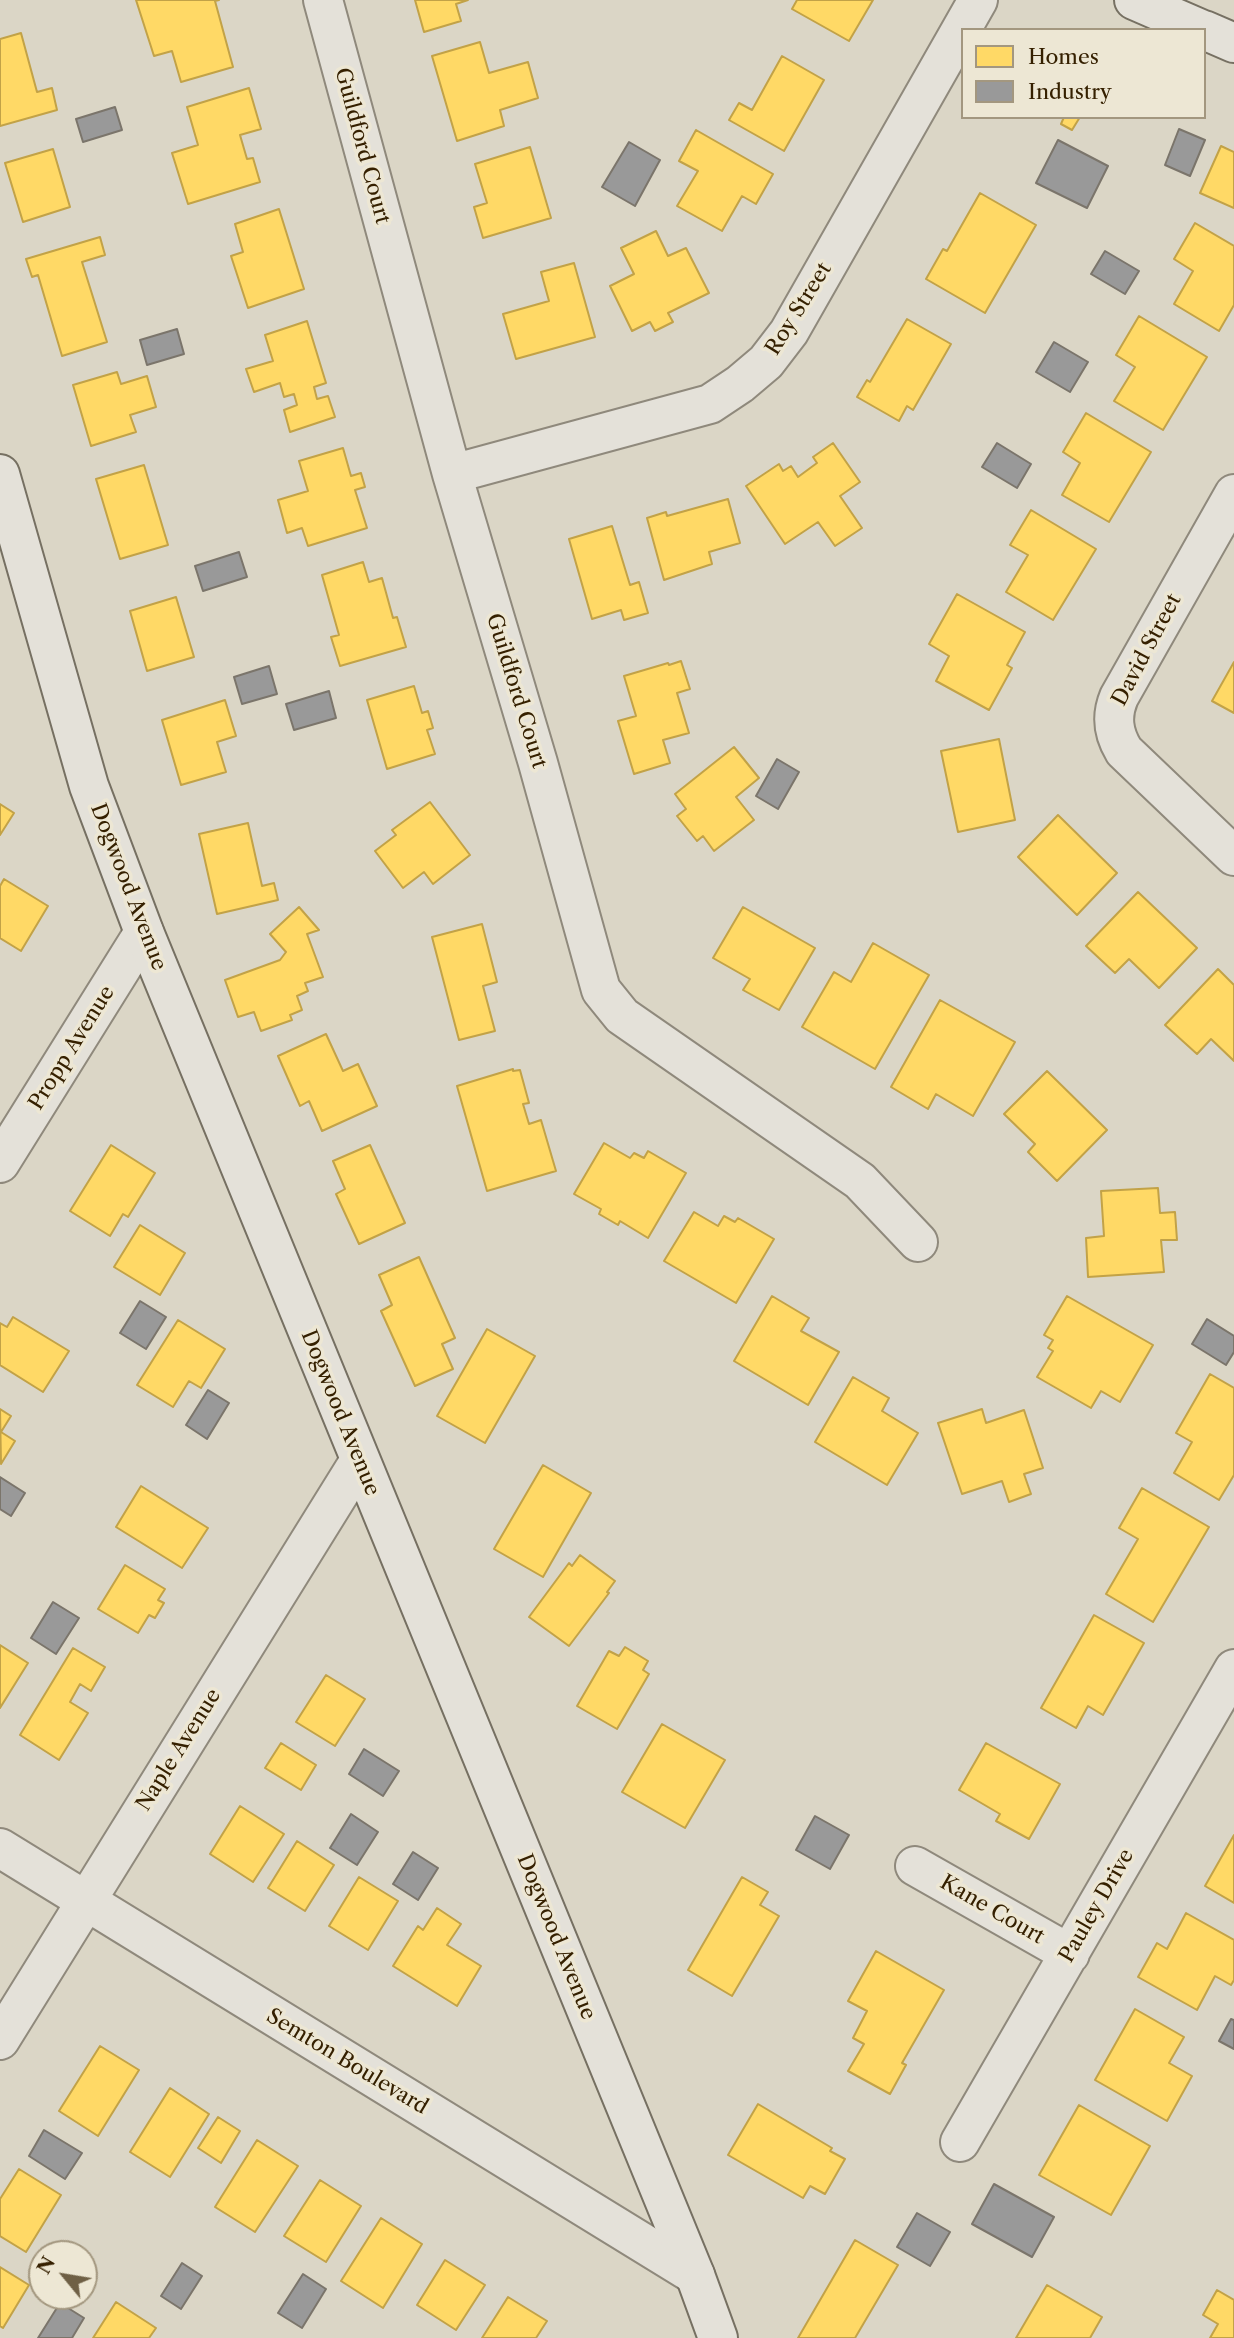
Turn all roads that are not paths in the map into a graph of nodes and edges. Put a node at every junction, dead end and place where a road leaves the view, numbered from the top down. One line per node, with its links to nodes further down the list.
1 (323, 0): 10 (street, Guildford Court)
2 (978, 0): 4 (street, Roy Street)
3 (1134, 0): 5 (street)
4 (962, 28)
5 (1199, 28)
6 (961, 30): 10 (street, Roy Street)
7 (1206, 31): 8 (street)
8 (1234, 43)
9 (0, 474): 13 (street, Dogwood Avenue)
10 (452, 474): 15 (street, Guildford Court)
11 (1234, 494): 12 (street, David Street)
12 (1234, 856)
13 (144, 933): 14 (street, Propp Avenue); 16 (street, Dogwood Avenue)
14 (0, 1163)
15 (918, 1242)
16 (360, 1460): 20 (street, Naple Avenue); 24 (street, Dogwood Avenue)
17 (1234, 1669): 21 (street, Pauley Drive)
18 (0, 1848): 20 (street, Semton Boulevard)
19 (915, 1866): 21 (street, Kane Court)
20 (85, 1902): 22 (street, Naple Avenue); 24 (street, Semton Boulevard)
21 (1070, 1954): 23 (street, Pauley Drive)
22 (0, 2040)
23 (960, 2142)
24 (695, 2275): 25 (street, Dogwood Avenue)
25 (718, 2338)

